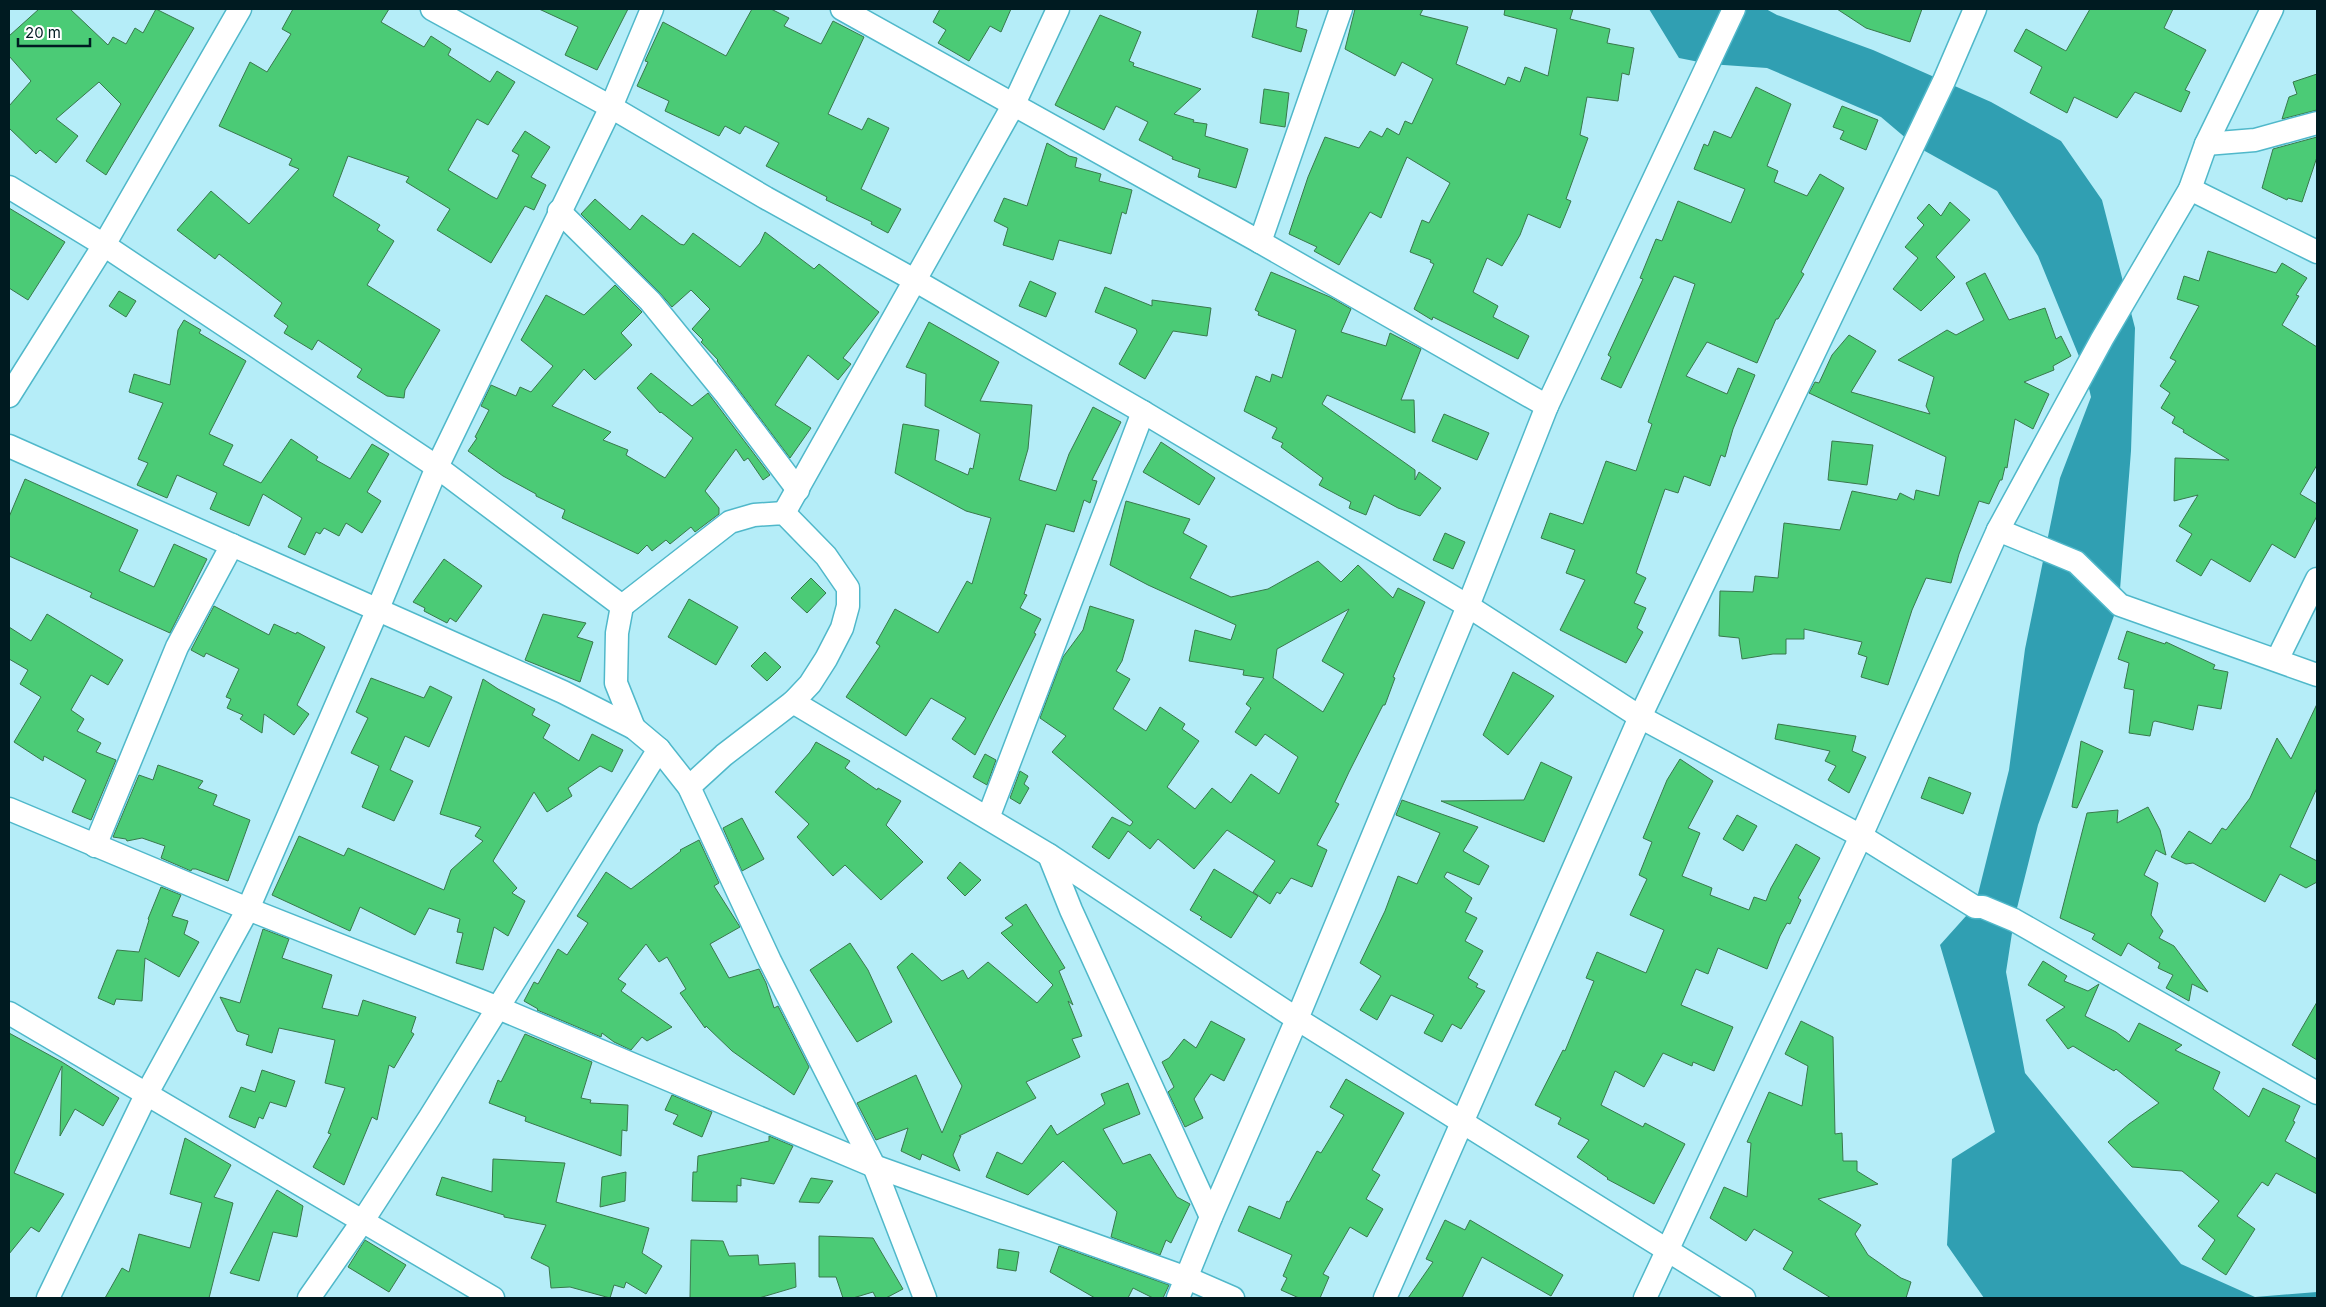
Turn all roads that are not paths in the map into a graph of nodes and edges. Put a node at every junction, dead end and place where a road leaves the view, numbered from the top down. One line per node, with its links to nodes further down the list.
1 (240, 9): 18 (street)
2 (432, 9): 11 (street)
3 (652, 9): 11 (street)
4 (842, 9): 10 (street)
5 (1058, 9): 10 (street)
6 (1341, 9): 17 (street)
7 (1734, 9): 22 (street)
8 (1975, 9): 37 (street)
9 (2272, 9): 13 (street)
10 (1014, 104): 17 (street); 20 (street)
11 (611, 107): 16 (street); 20 (street)
12 (2317, 123): 13 (street)
13 (2206, 144): 15 (street)
14 (9, 187): 18 (street)
15 (2190, 189): 19 (street); 28 (street)
16 (559, 211): 25 (street); 26 (street)
17 (1260, 242): 22 (street)
18 (104, 245): 21 (street); 25 (street)
19 (2317, 252)
20 (916, 281): 23 (street); 26 (street)
21 (9, 396)
22 (1547, 406): 32 (street)
23 (1144, 412): 32 (street); 42 (street)
24 (9, 446): 29 (street)
25 (437, 467): 31 (street); 33 (street)
26 (798, 490): 27 (street)
27 (784, 513): 31 (street); 36 (street)
28 (1998, 530): 34 (street); 43 (street)
29 (232, 545): 33 (street); 44 (street)
30 (2317, 579): 34 (street)
31 (622, 606): 38 (street)
32 (1468, 606): 37 (street); 49 (street)
33 (378, 611): 38 (street); 46 (street)
34 (2277, 660): 35 (street)
35 (2317, 675)
36 (793, 702): 40 (street); 42 (street)
37 (1640, 717): 43 (street); 52 (street)
38 (634, 728): 39 (street)
39 (659, 749): 40 (street); 47 (street)
40 (689, 787): 53 (street)
41 (9, 809): 44 (street)
42 (988, 818): 45 (street)
43 (1861, 836): 50 (street); 56 (street)
44 (95, 846): 46 (street)
45 (1049, 855): 49 (street); 54 (street)
46 (248, 909): 47 (street); 51 (street)
47 (496, 1007): 53 (street); 55 (street)
48 (9, 1013): 51 (street)
49 (1297, 1018): 52 (street); 54 (street)
50 (2317, 1093)
51 (146, 1095): 55 (street); 58 (street)
52 (1462, 1121): 56 (street); 63 (street)
53 (874, 1166): 57 (street); 61 (street)
54 (1210, 1217): 57 (street)
55 (362, 1222): 59 (street); 60 (street)
56 (1667, 1249): 64 (street); 65 (street)
57 (1182, 1288): 62 (street)
58 (48, 1298)
59 (309, 1298)
60 (493, 1298)
61 (925, 1298)
62 (1233, 1298)
63 (1386, 1298)
64 (1645, 1298)
65 (1744, 1298)

